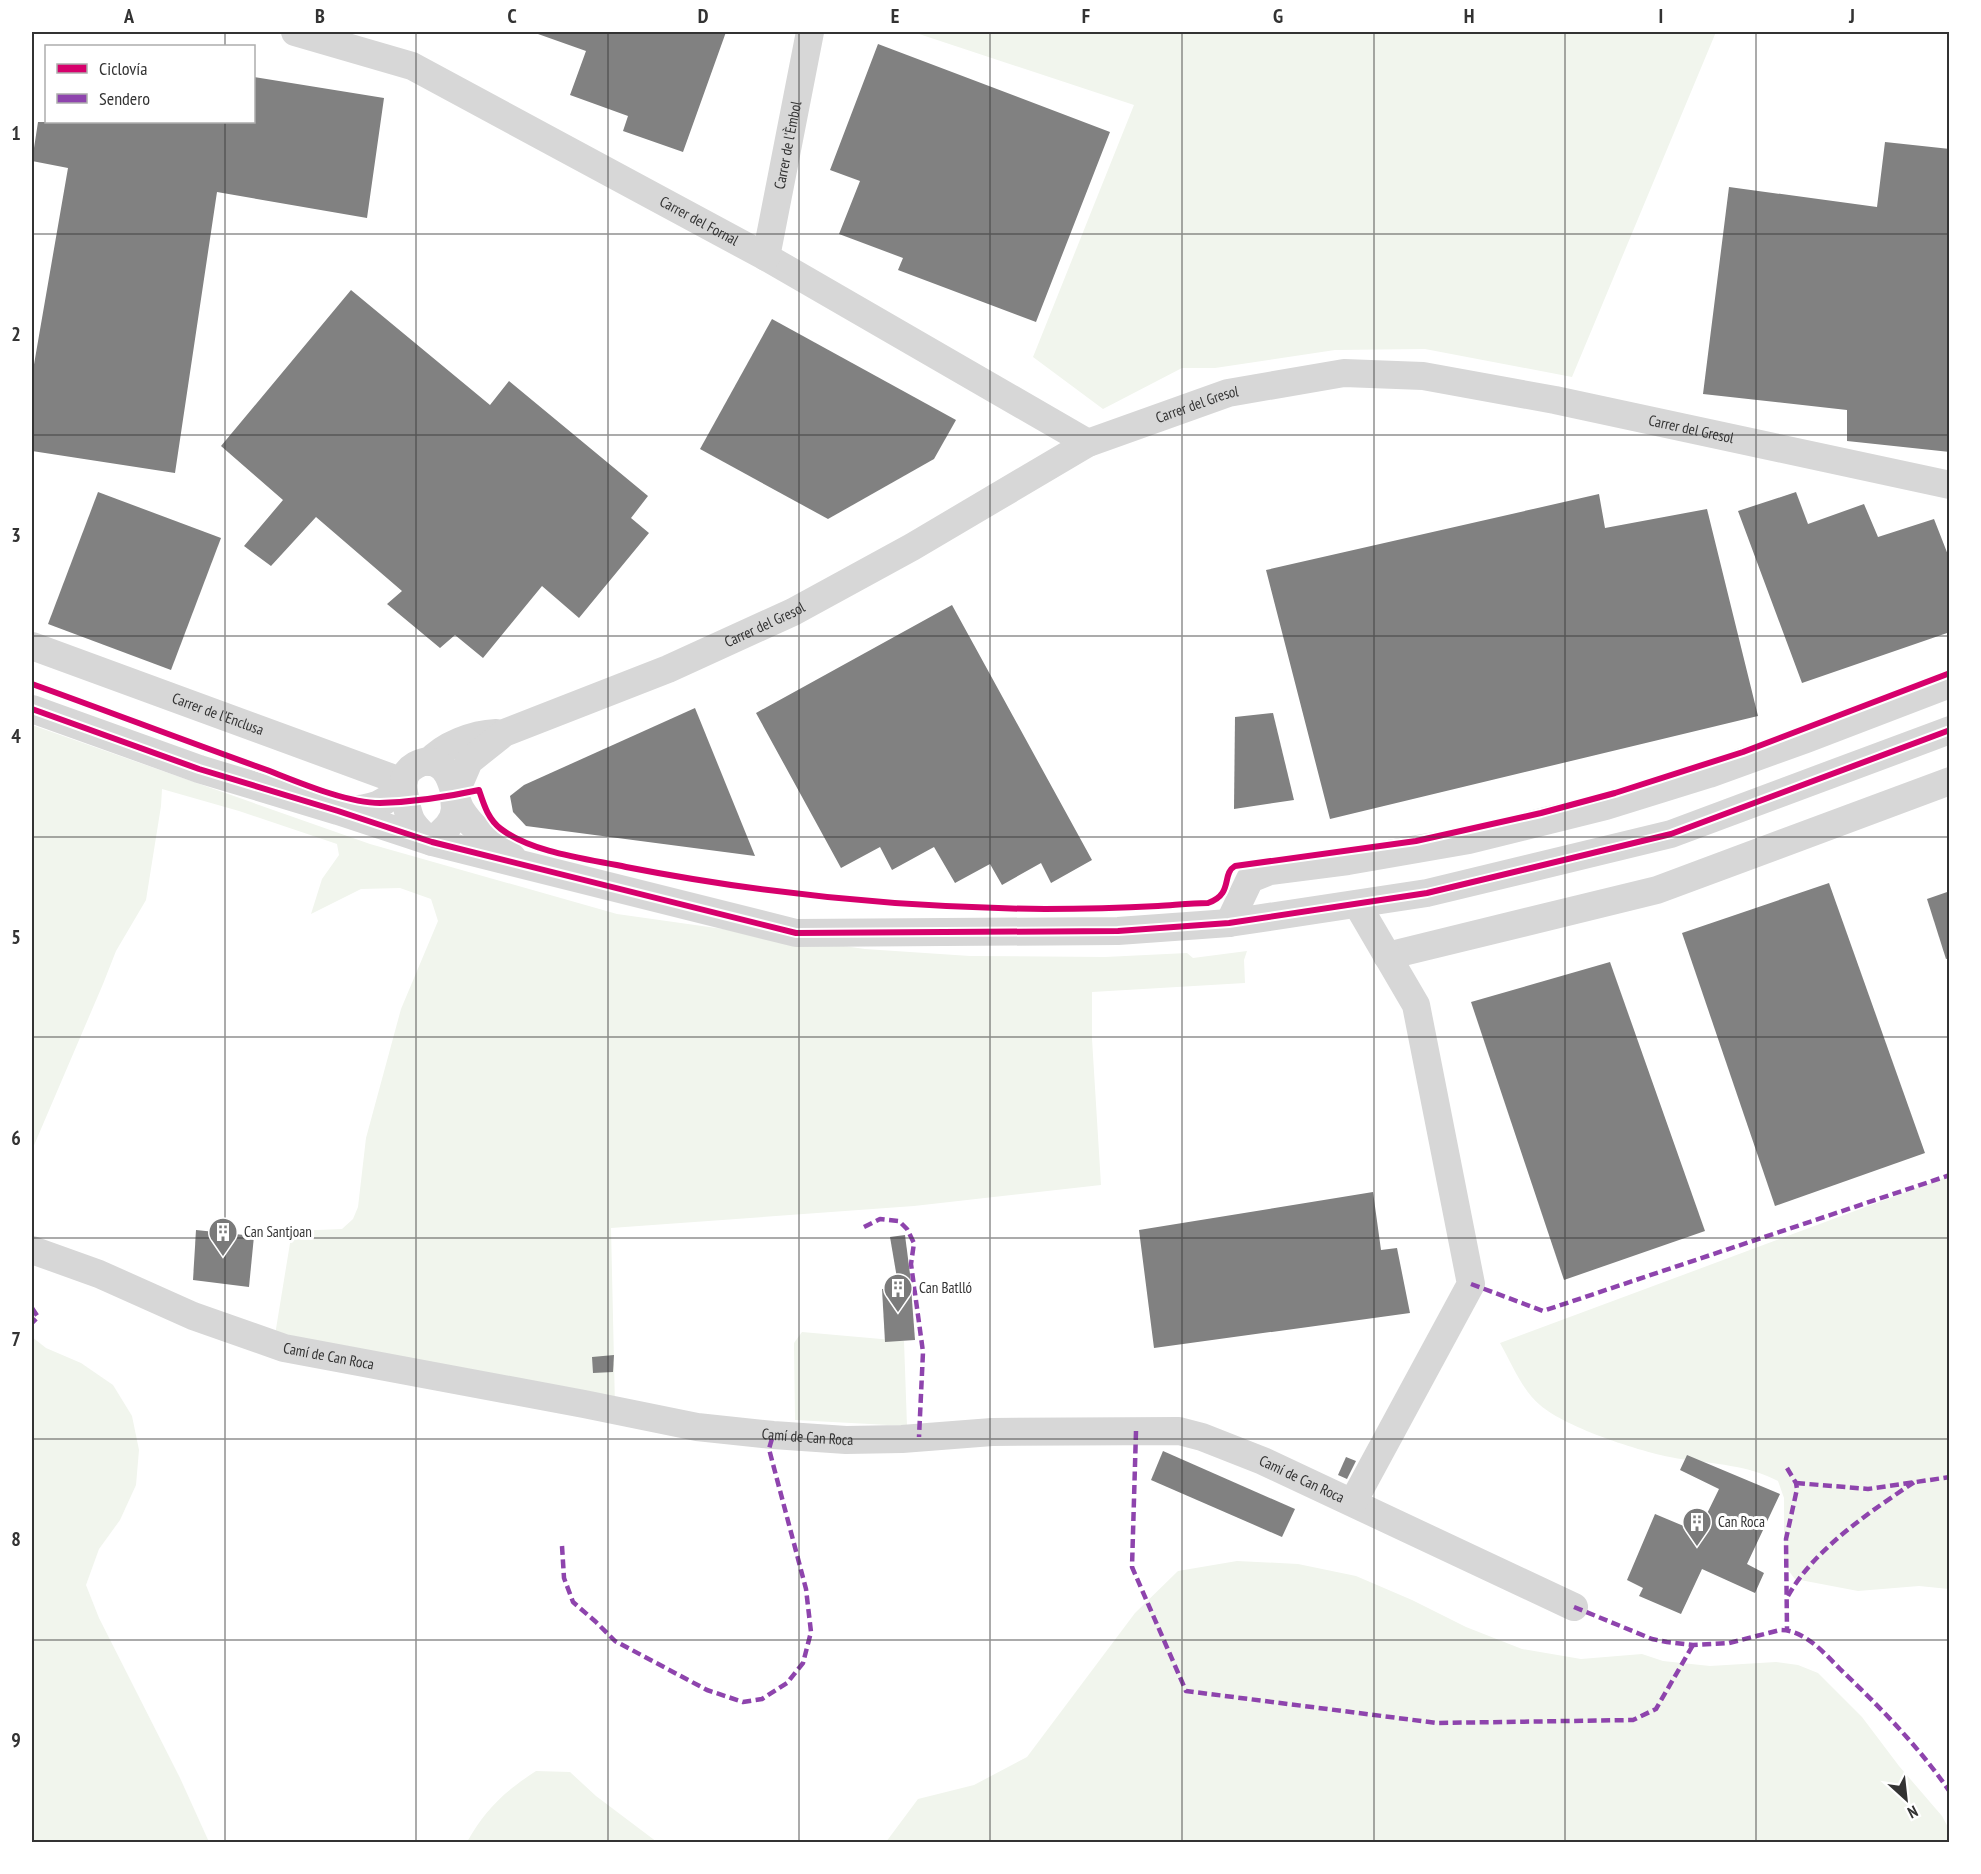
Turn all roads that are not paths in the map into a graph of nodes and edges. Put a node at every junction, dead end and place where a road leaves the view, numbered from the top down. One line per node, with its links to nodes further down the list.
1 (295, 32): 3 (street, Carrer del Fornal)
2 (810, 32): 3 (street, Carrer de l'Èmbol)
3 (766, 257): 4 (street, Carrer del Fornal)
4 (1088, 443): 5 (street, Carrer del Gresol); 10 (street, Carrer del Gresol)
5 (1950, 485)
6 (32, 646): 13 (street, Carrer de l'Enclusa)
7 (1950, 684): 19 (street)
8 (32, 709): 15 (street)
9 (1950, 730): 18 (street)
10 (504, 733): 11 (street); 14 (street)
11 (429, 762): 13 (street); 14 (street)
12 (1950, 781): 20 (street)
13 (403, 782): 15 (street); 16 (street)
14 (454, 796): 16 (street); 17 (street)
15 (338, 811): 16 (street)
16 (432, 842): 17 (street)
17 (523, 865): 19 (street)
18 (1357, 904): 19 (street); 20 (street)
19 (1229, 923)
20 (1387, 956): 22 (street)
21 (32, 1250): 22 (street, Camí de Can Roca)
22 (1353, 1502): 23 (street, Camí de Can Roca)
23 (1574, 1607)

